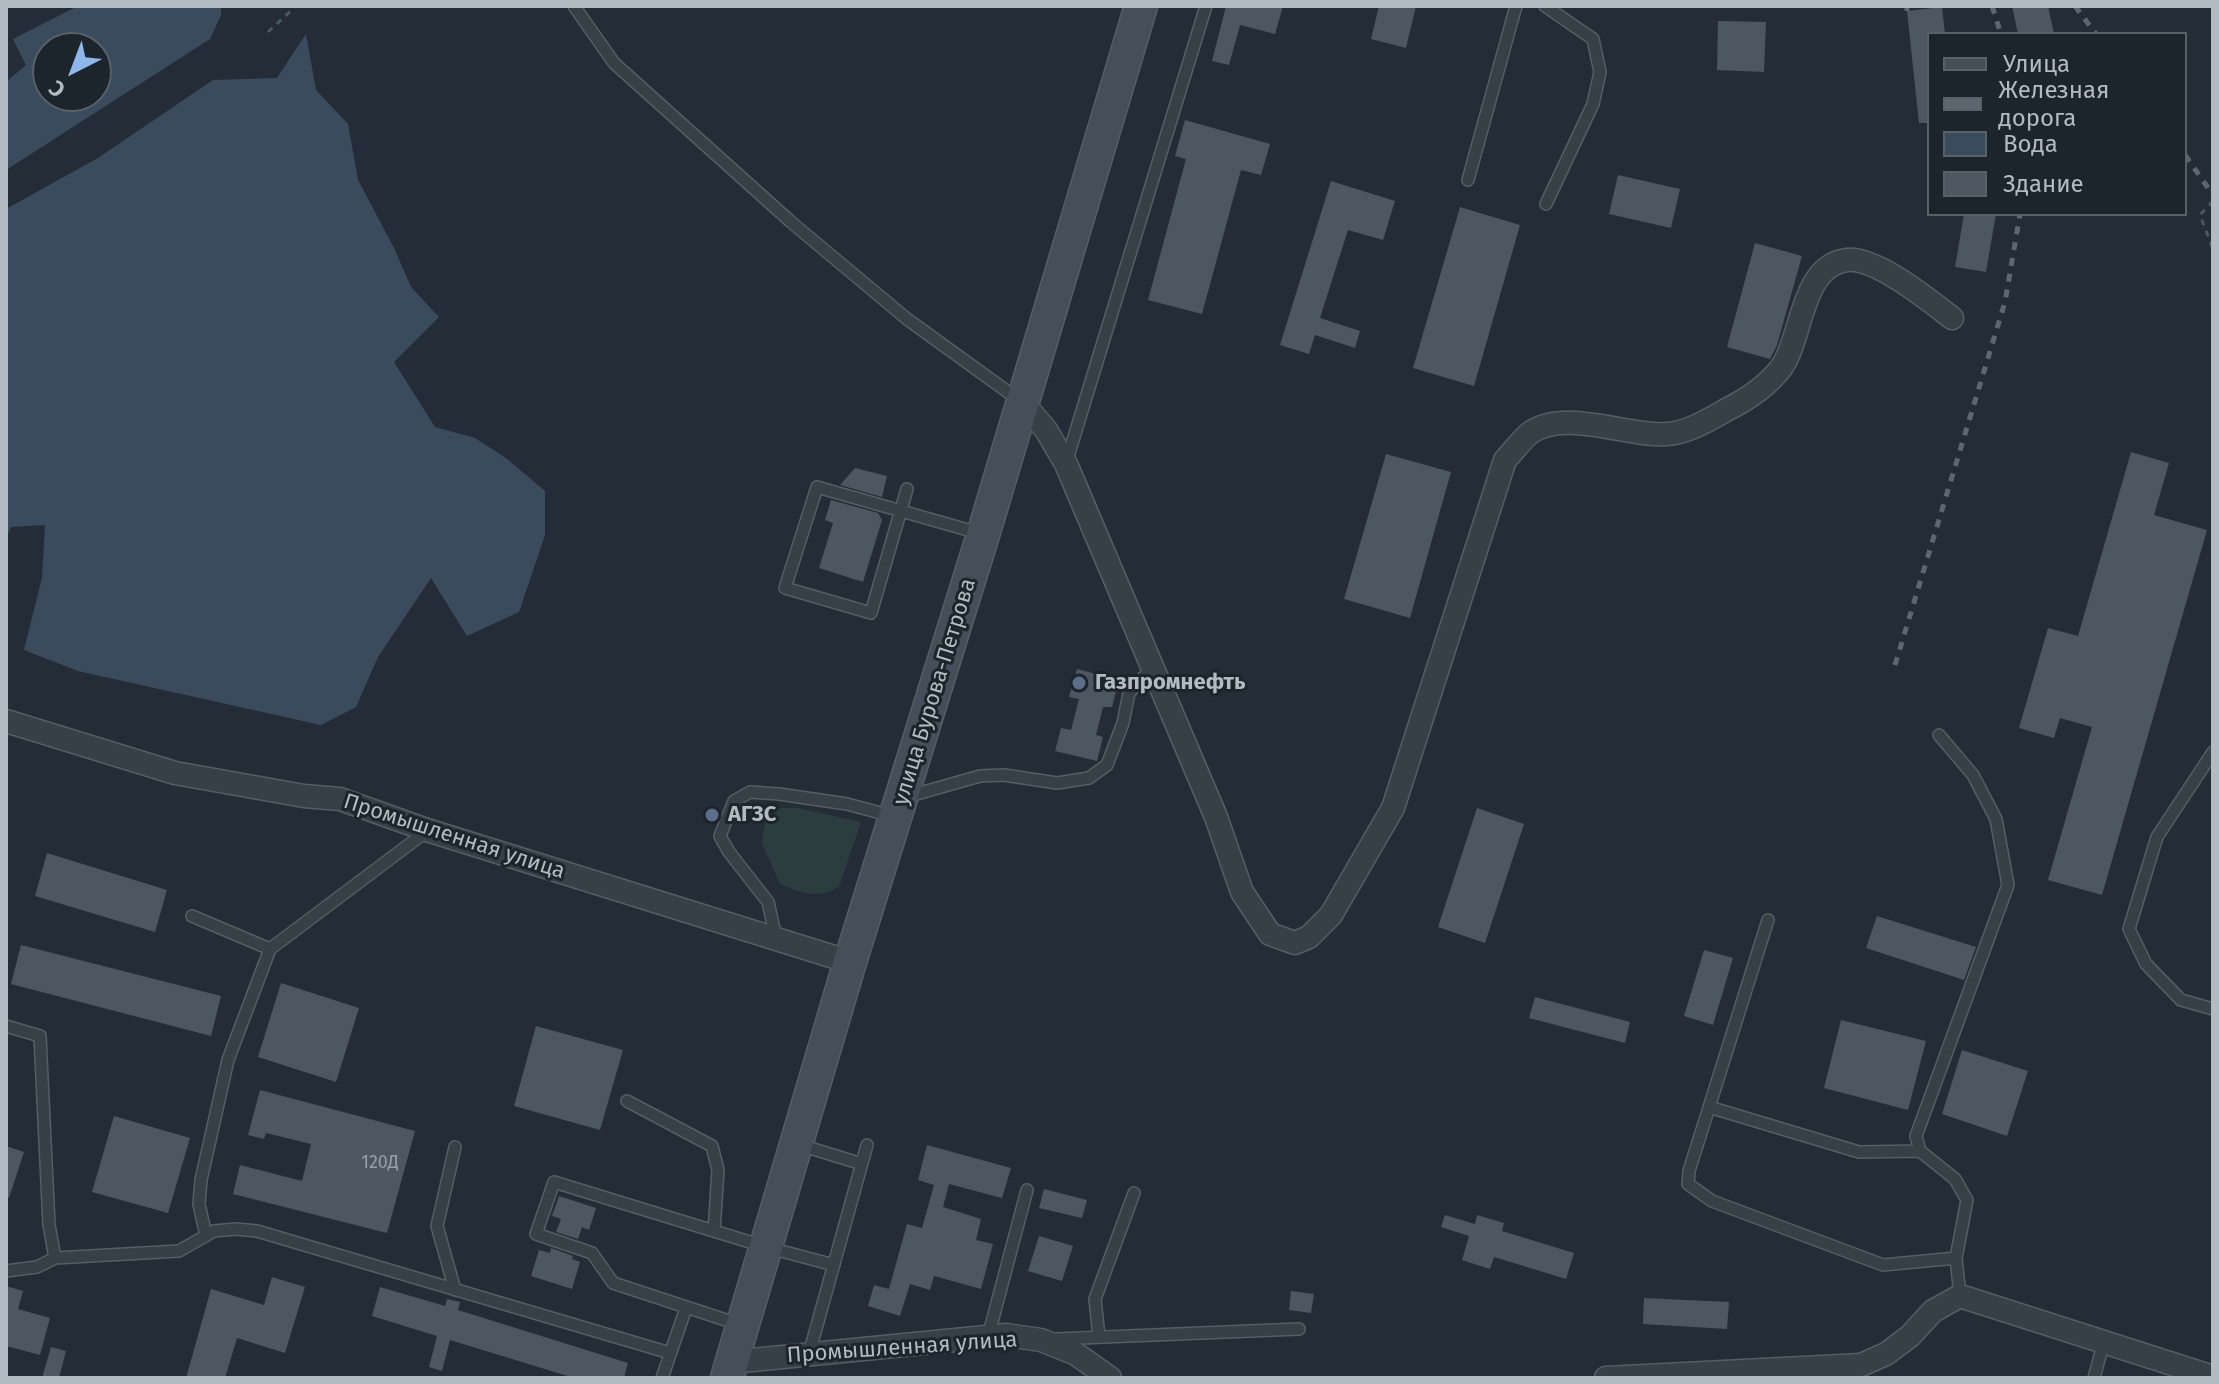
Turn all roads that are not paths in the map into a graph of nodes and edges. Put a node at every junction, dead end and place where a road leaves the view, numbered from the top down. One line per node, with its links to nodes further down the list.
1 (574, 6): 9 (lane)
2 (1141, 6): 9 (main road, улица Бурова-Петрова)
3 (1206, 6): 10 (lane)
4 (1516, 6): 6 (lane)
5 (1545, 6): 7 (lane)
6 (1468, 180)
7 (1546, 204)
8 (1952, 318): 14 (street)
9 (1027, 389): 10 (street); 13 (main road, улица Бурова-Петрова)
10 (1066, 464): 14 (street)
11 (907, 489): 12 (lane)
12 (900, 511): 12 (lane); 13 (lane)
13 (983, 535): 18 (main road, улица Бурова-Петрова)
14 (1151, 669): 18 (lane)
15 (6, 721): 19 (street, Промышленная улица)
16 (1939, 735): 32 (lane)
17 (2213, 752): 25 (lane)
18 (899, 807): 22 (lane); 24 (main road, улица Бурова-Петрова)
19 (427, 830): 22 (street, Промышленная улица); 23 (lane)
20 (192, 916): 23 (lane)
21 (1768, 920): 28 (lane)
22 (776, 938): 24 (street, Промышленная улица)
23 (270, 949): 37 (lane)
24 (850, 962): 29 (main road, улица Бурова-Петрова)
25 (2213, 1009)
26 (6, 1026): 39 (lane)
27 (627, 1101): 36 (lane)
28 (1709, 1107): 32 (lane); 40 (lane)
29 (796, 1144): 33 (lane); 38 (main road, улица Бурова-Петрова)
30 (867, 1145): 33 (lane)
31 (455, 1147): 43 (lane)
32 (1920, 1151): 40 (lane)
33 (862, 1164): 41 (lane)
34 (1027, 1190): 48 (lane)
35 (1134, 1193): 49 (lane)
36 (714, 1231): 38 (lane); 45 (lane)
37 (206, 1236): 39 (lane); 43 (lane)
38 (766, 1247): 41 (lane); 46 (main road, улица Бурова-Петрова)
39 (55, 1258): 42 (lane)
40 (1956, 1258): 44 (lane)
41 (834, 1265): 53 (lane)
42 (6, 1271)
43 (455, 1290): 52 (lane)
44 (1960, 1296): 51 (street); 58 (street)
45 (686, 1308): 46 (lane); 52 (lane)
46 (743, 1326): 54 (main road, улица Бурова-Петрова)
47 (1299, 1329): 49 (lane)
48 (988, 1337): 50 (street, Промышленная улица); 53 (street, Промышленная улица)
49 (1099, 1337): 50 (lane)
50 (1041, 1340): 57 (street, Промышленная улица)
51 (2104, 1341): 55 (street); 59 (lane)
52 (670, 1353): 56 (lane)
53 (809, 1354): 54 (street, Промышленная улица)
54 (729, 1370)
55 (2213, 1377)
56 (662, 1378)
57 (1110, 1378)
58 (1606, 1378)
59 (2094, 1378)

